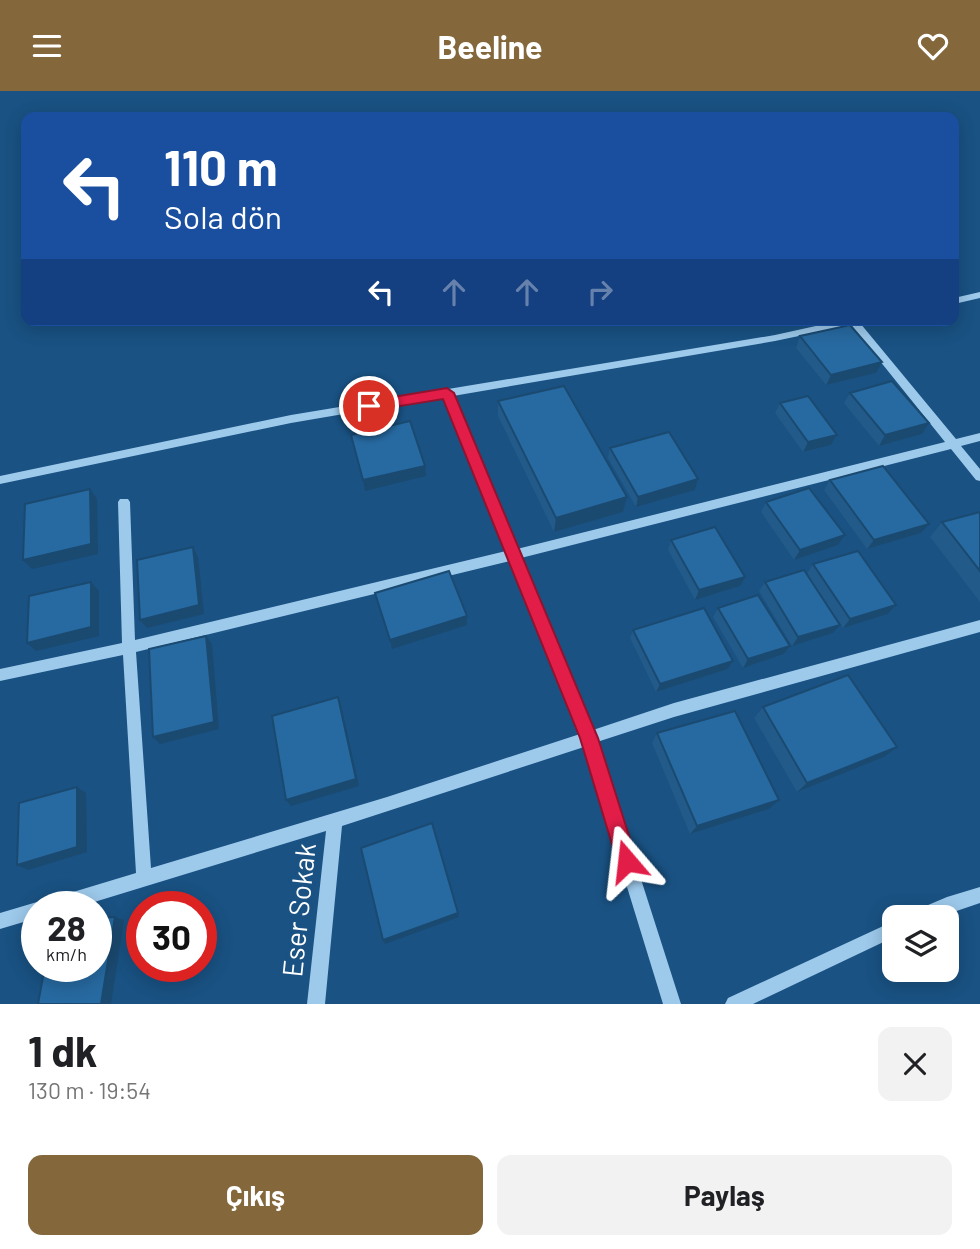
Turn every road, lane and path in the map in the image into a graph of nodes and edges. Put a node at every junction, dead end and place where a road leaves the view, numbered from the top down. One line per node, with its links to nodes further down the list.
1 (980, 295): 2 (street)
2 (959, 300)
3 (833, 326): 5 (street)
4 (861, 326): 7 (street)
5 (447, 393): 9 (street); 11 (street)
6 (980, 437): 7 (street)
7 (954, 444): 8 (street); 11 (street)
8 (980, 477)
9 (0, 480)
10 (124, 502): 13 (street)
11 (513, 553): 13 (street); 15 (street)
12 (980, 626): 15 (street)
13 (129, 648): 14 (street); 17 (street)
14 (0, 675)
15 (589, 738): 16 (street); 25 (street)
16 (335, 821): 17 (street); 24 (street, Eser Sokak)
17 (144, 878): 18 (street)
18 (102, 891)
19 (980, 895): 20 (street)
20 (947, 905)
21 (21, 915): 22 (street)
22 (0, 921)
23 (882, 935): 26 (street)
24 (316, 1004)
25 (673, 1004)
26 (734, 1004)

